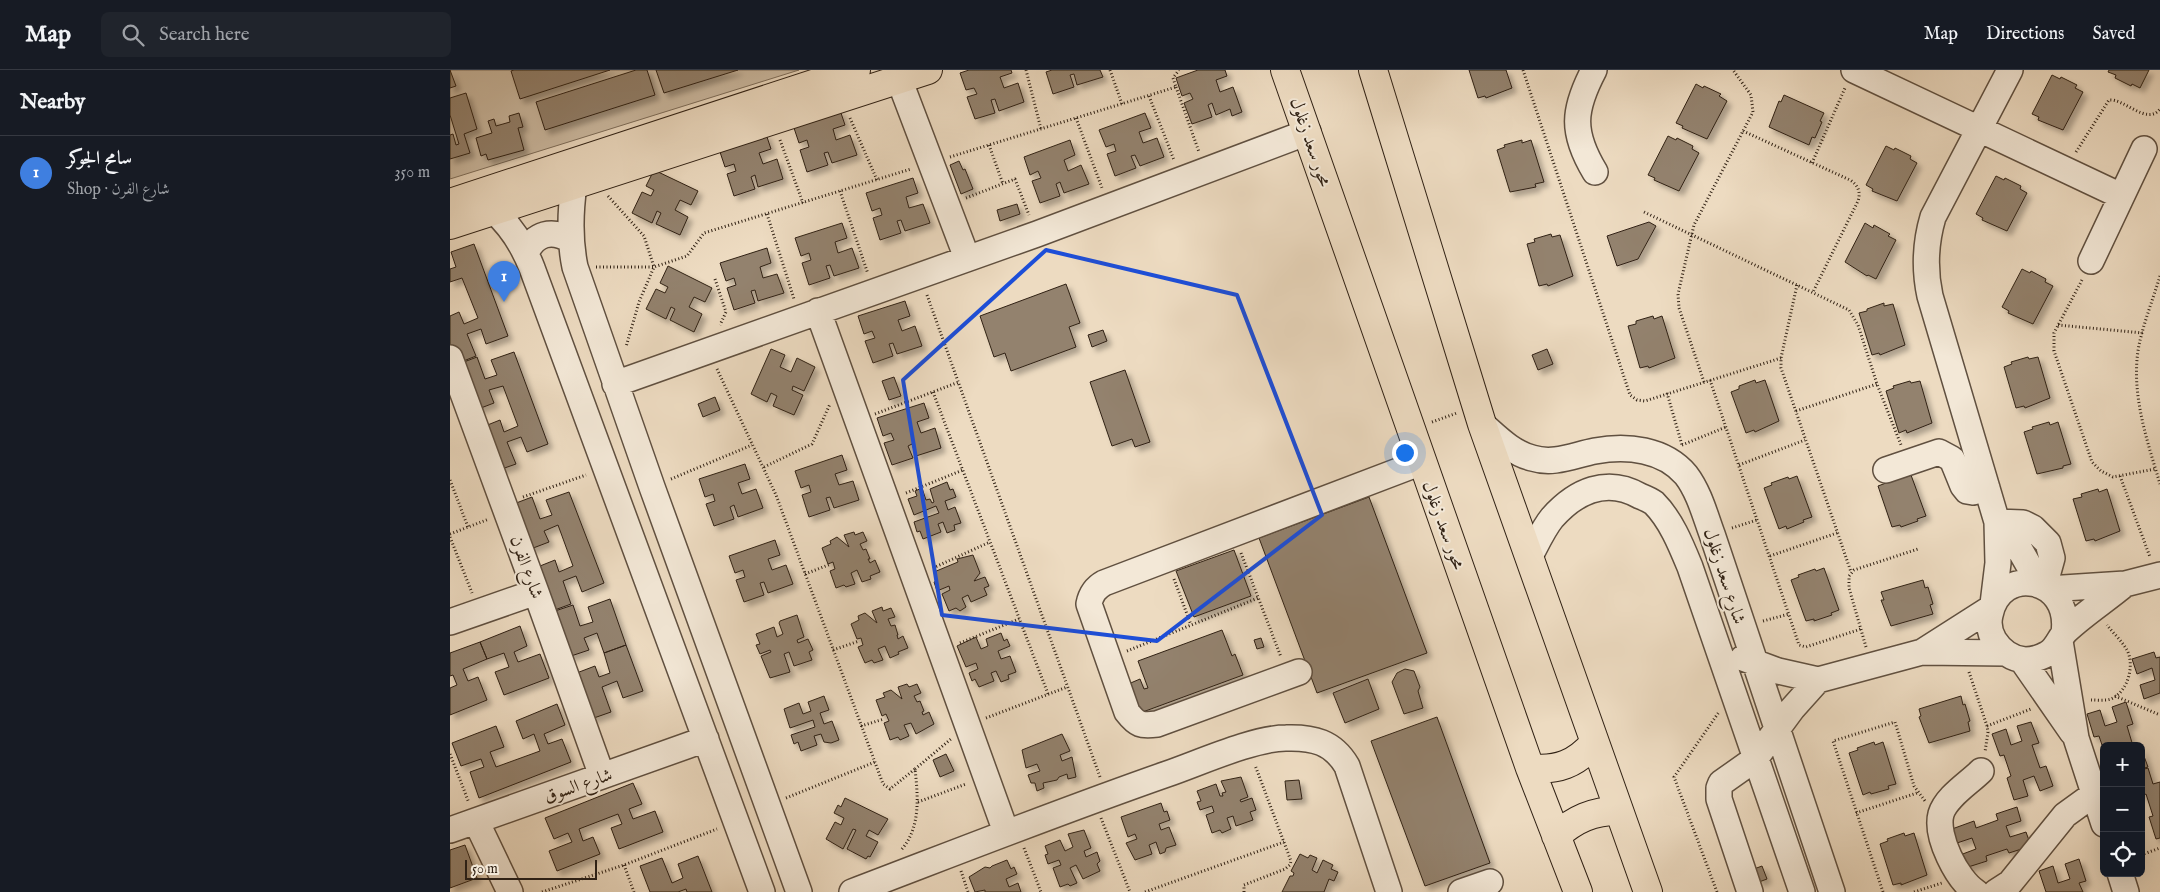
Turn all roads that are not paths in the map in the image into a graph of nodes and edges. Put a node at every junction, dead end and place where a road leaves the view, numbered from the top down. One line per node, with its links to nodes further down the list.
1 (856, 70): 7 (main road)
2 (928, 70): 9 (main road)
3 (1373, 70): 26 (main road)
4 (1594, 70): 13 (street)
5 (2010, 70): 10 (street)
6 (1290, 73): 11 (main road, محور سعد زغلول)
7 (815, 76): 16 (main road)
8 (1850, 78): 10 (street)
9 (899, 79): 14 (main road); 21 (street)
10 (1978, 129): 15 (street); 29 (street)
11 (1308, 132): 21 (street); 27 (main road, محور سعد زغلول)
12 (2144, 148): 15 (street)
13 (1595, 172)
14 (583, 182): 17 (main road); 19 (street)
15 (2121, 196): 22 (street)
16 (450, 202)
17 (494, 211): 18 (main road); 20 (street)
18 (450, 225)
19 (570, 240): 20 (street); 25 (street)
20 (526, 253): 47 (street)
21 (967, 258): 23 (street)
22 (2091, 261)
23 (809, 314): 25 (street); 58 (street)
24 (450, 358): 35 (street, شارع الفرن)
25 (615, 384): 66 (street)
26 (1479, 415): 31 (main road); 42 (street, شارع سعد زغلول)
27 (1422, 462): 43 (street); 50 (main road, محور سعد زغلول)
28 (1897, 466): 29 (street)
29 (1987, 488): 30 (street)
30 (1997, 522): 34 (street); 36 (street)
31 (1529, 558): 39 (street, شارع سعد زغلول); 48 (main road)
32 (2158, 575): 33 (street)
33 (2126, 584): 34 (street); 38 (street)
34 (2044, 587): 36 (street); 38 (street)
35 (536, 592): 37 (street); 52 (street, شارع الفرن)
36 (1992, 606): 40 (street); 41 (street)
37 (450, 622)
38 (2062, 637): 41 (street); 45 (street)
39 (1718, 647): 42 (street); 49 (street, شارع سعد زغلول)
40 (1922, 652): 41 (street); 44 (street)
41 (2014, 657): 45 (street)
42 (1754, 662): 44 (street); 46 (street, شارع سعد زغلول)
43 (1294, 674)
44 (1818, 680): 46 (street)
45 (2061, 702): 53 (street)
46 (1778, 729): 49 (street); 74 (street, شارع سعد زغلول)
47 (706, 740): 52 (street, شارع السوق); 65 (street)
48 (1594, 743): 50 (main road); 54 (main road)
49 (1755, 759): 72 (street); 73 (street, شارع سعد زغلول)
50 (1530, 768): 59 (main road, محور سعد زغلول)
51 (1981, 772): 62 (street)
52 (602, 776): 56 (street, شارع السوق)
53 (2094, 794): 55 (street); 63 (street)
54 (1618, 811): 59 (main road); 71 (main road)
55 (2100, 812)
56 (476, 821): 57 (street, شارع السوق); 64 (street)
57 (450, 830)
58 (1011, 830): 67 (street); 68 (street)
59 (1556, 836): 70 (main road, محور سعد زغلول)
60 (2121, 877): 75 (street)
61 (1490, 882): 69 (street)
62 (1968, 884)
63 (2002, 890)
64 (510, 892)
65 (762, 892)
66 (799, 892)
67 (852, 892)
68 (1389, 892)
69 (1461, 892)
70 (1578, 892)
71 (1648, 892)
72 (1750, 892)
73 (1802, 892)
74 (1832, 892)
75 (2126, 892)

